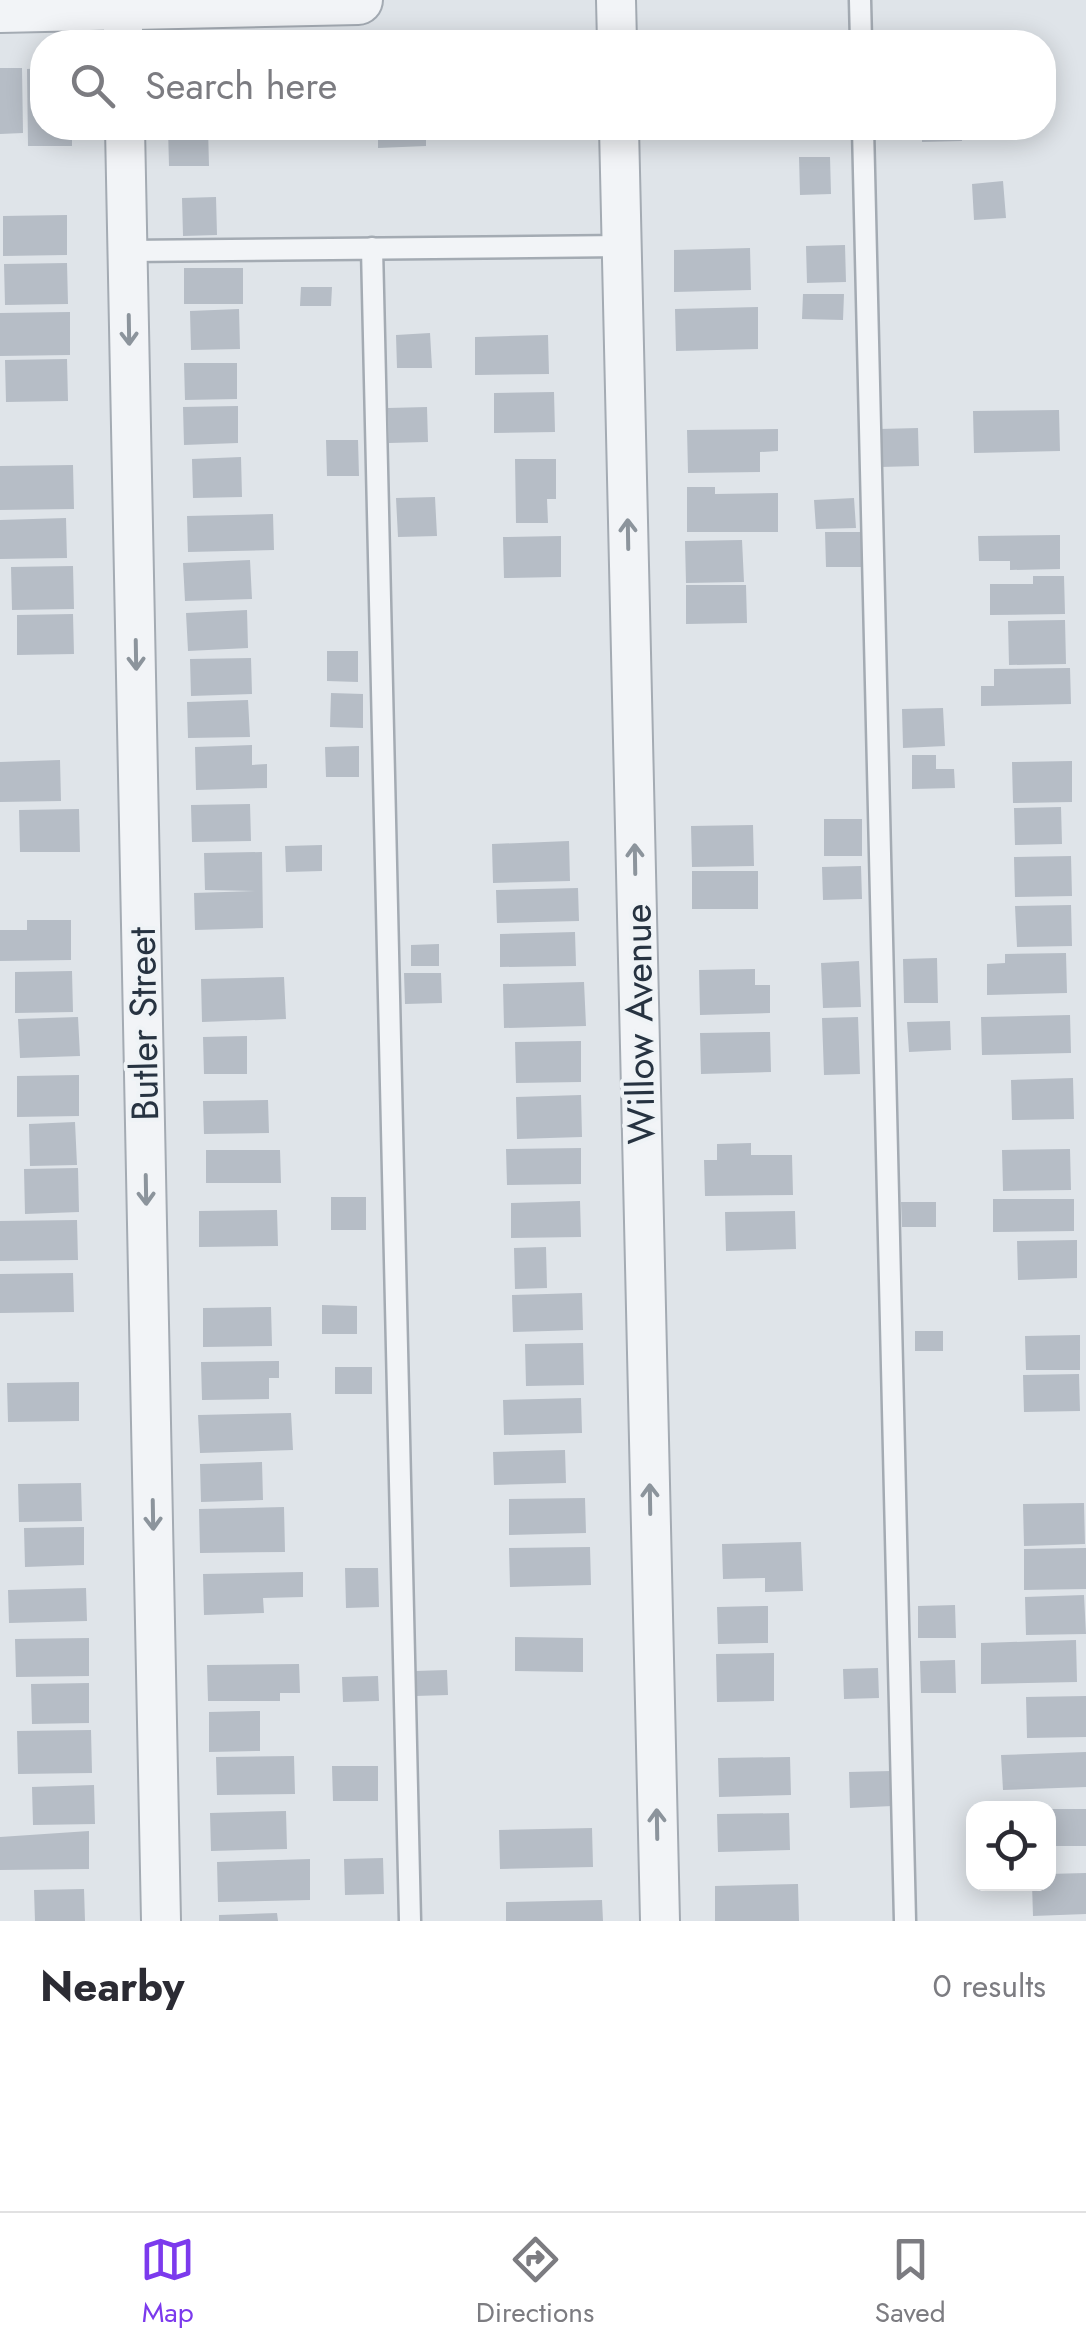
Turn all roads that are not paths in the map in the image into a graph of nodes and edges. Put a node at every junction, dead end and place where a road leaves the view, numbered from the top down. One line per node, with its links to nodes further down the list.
1 (358, 0): 4 (street)
2 (616, 0): 7 (street)
3 (860, 0): 8 (lane)
4 (257, 1): 6 (street)
5 (14, 5): 6 (street)
6 (123, 24)
7 (617, 30)
8 (861, 30)
9 (125, 140): 14 (street, Butler Street)
10 (619, 140): 12 (street, Willow Avenue)
11 (863, 140): 18 (lane)
12 (622, 246): 13 (lane); 17 (street, Willow Avenue, one-way to 12)
13 (372, 248): 14 (lane); 16 (lane)
14 (128, 251): 15 (street, Butler Street, one-way to 15)
15 (161, 1921)
16 (410, 1921)
17 (660, 1921)
18 (905, 1921)

